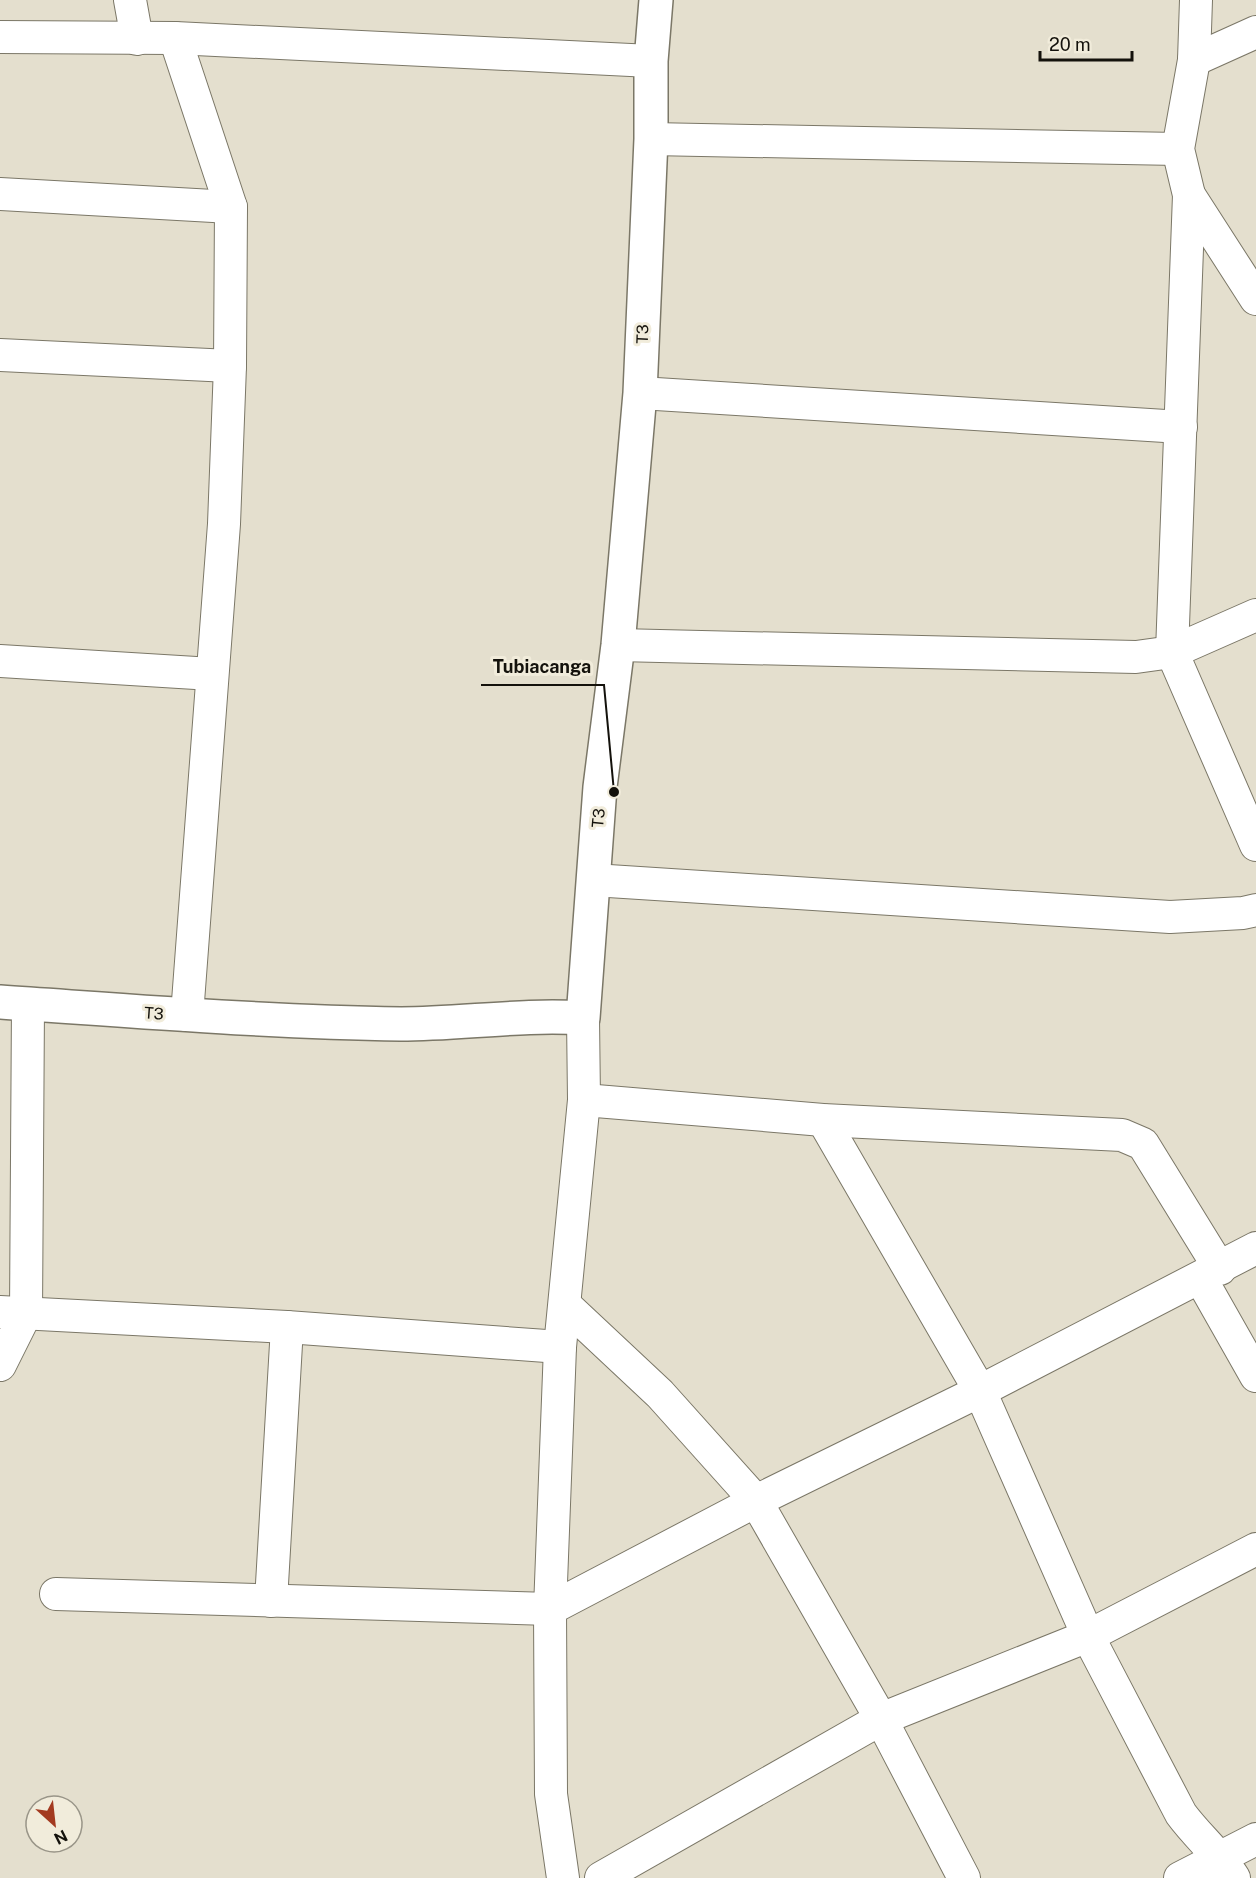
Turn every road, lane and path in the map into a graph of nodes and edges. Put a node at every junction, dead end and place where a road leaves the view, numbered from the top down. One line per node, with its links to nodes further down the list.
1 (130, 0): 7 (street)
2 (656, 0): 9 (street, T3)
3 (1196, 0): 8 (street)
4 (1256, 32): 8 (street)
5 (0, 37): 7 (street)
6 (175, 38): 7 (street); 9 (street); 14 (street)
7 (137, 39)
8 (1194, 60): 11 (street)
9 (651, 61): 10 (street, T3)
10 (651, 139): 11 (street); 18 (street, T3)
11 (1178, 149): 13 (street)
12 (0, 194): 14 (street)
13 (1189, 195): 15 (street); 19 (street)
14 (231, 207): 17 (street)
15 (1256, 299)
16 (0, 355): 17 (street)
17 (230, 366): 24 (street)
18 (640, 393): 19 (street); 21 (street, T3)
19 (1181, 427): 22 (street)
20 (1256, 615): 22 (street)
21 (618, 645): 22 (street); 26 (street, T3)
22 (1172, 652): 25 (street)
23 (0, 661): 24 (street)
24 (212, 674): 29 (street)
25 (1256, 845)
26 (593, 880): 27 (street); 30 (street, T3)
27 (1256, 910)
28 (14, 1003): 29 (street, T3); 36 (street)
29 (187, 1015): 30 (street, T3)
30 (583, 1018): 31 (street)
31 (584, 1101): 32 (street); 35 (street)
32 (823, 1120): 34 (street); 41 (street)
33 (1256, 1248): 34 (street)
34 (1211, 1274): 40 (street); 41 (street)
35 (565, 1305): 38 (street); 42 (street)
36 (13, 1313): 37 (street); 39 (street)
37 (286, 1327): 38 (street); 45 (street)
38 (560, 1347): 46 (street)
39 (0, 1365)
40 (1256, 1376)
41 (980, 1391): 42 (street); 47 (street)
42 (756, 1501): 46 (street); 48 (street)
43 (1256, 1549): 47 (street)
44 (56, 1594): 45 (street)
45 (271, 1601): 46 (street)
46 (550, 1609): 51 (street)
47 (1088, 1636): 48 (street); 50 (street)
48 (880, 1719): 52 (street); 53 (street)
49 (1256, 1839): 50 (street)
50 (1228, 1868): 54 (street)
51 (563, 1878)
52 (600, 1878)
53 (964, 1878)
54 (1180, 1878)

